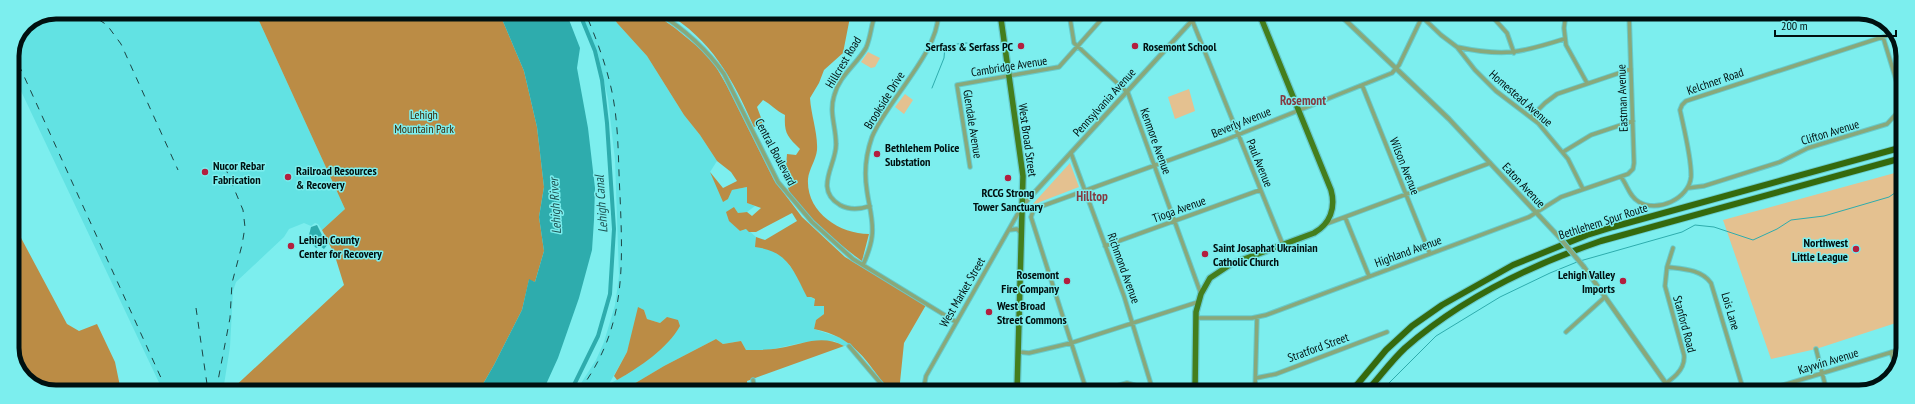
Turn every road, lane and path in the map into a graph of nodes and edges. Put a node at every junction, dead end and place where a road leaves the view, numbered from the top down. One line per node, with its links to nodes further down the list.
1 (667, 19): 59 (street, Central Boulevard)
2 (874, 19): 48 (street, Hillcrest Road)
3 (938, 19): 48 (street, Brookside Drive)
4 (1001, 19): 23 (main road, West Broad Street)
5 (1070, 19): 18 (street, Kenmore Avenue)
6 (1102, 19): 18 (street, Cambridge Avenue)
7 (1262, 19): 29 (main road)
8 (1344, 19): 21 (street, Eaton Avenue)
9 (1419, 19): 21 (street)
10 (1426, 19): 19 (street, Homestead Avenue)
11 (1496, 19): 20 (street)
12 (1565, 19): 17 (street)
13 (1629, 19): 22 (street, Eastman Avenue)
14 (1192, 20): 28 (street, Pennsylvania Avenue); 33 (street, Paul Avenue)
15 (1889, 34): 16 (street, Kelchner Road)
16 (1883, 36): 24 (street, Clifton Avenue); 42 (street, Kelchner Road)
17 (1564, 39): 20 (street); 25 (street)
18 (1078, 46): 23 (street, Cambridge Avenue); 28 (street, Kenmore Avenue)
19 (1458, 47): 20 (street); 31 (street, Homestead Avenue)
20 (1514, 52)
21 (1396, 69): 27 (street, Beverly Avenue); 38 (street, Eaton Avenue)
22 (1632, 69): 25 (street); 32 (street, Eastman Avenue)
23 (1009, 76): 26 (street, Cambridge Avenue); 47 (main road, West Broad Street)
24 (1896, 79)
25 (1587, 83): 31 (street)
26 (959, 84): 40 (street, Glendale Avenue)
27 (1362, 85): 29 (street, Beverly Avenue); 46 (street, Wilson Avenue)
28 (1127, 92): 36 (street, Pennsylvania Avenue); 39 (street, Kenmore Avenue)
29 (1299, 110): 33 (street, Beverly Avenue); 52 (main road)
30 (1896, 114): 42 (street, Clifton Avenue)
31 (1531, 117): 35 (street, Homestead Avenue)
32 (1633, 121): 35 (street); 41 (street, Eastman Avenue)
33 (1238, 135): 39 (street, Beverly Avenue); 45 (street, Paul Avenue)
34 (1896, 148): 92 (highway, Bethlehem Spur Route)
35 (1563, 152): 43 (street, Homestead Avenue)
36 (1071, 153): 44 (street, Richmond Avenue); 47 (street, Pennsylvania Avenue)
37 (1896, 160): 93 (highway, Bethlehem Spur Route)
38 (1490, 163): 46 (street); 49 (street, Eaton Avenue)
39 (1155, 166): 44 (street, Beverly Avenue); 51 (street, Kenmore Avenue)
40 (970, 167)
41 (1621, 177): 42 (street); 43 (street, Highland Avenue)
42 (1688, 188)
43 (1583, 189): 49 (street, Highland Avenue)
44 (1085, 190): 56 (street, Richmond Avenue); 71 (street, Beverly Avenue)
45 (1260, 190): 51 (street, Tioga Avenue); 55 (street, Paul Avenue)
46 (1406, 194): 50 (street); 58 (street, Wilson Avenue)
47 (1023, 205): 53 (street, West Market Street); 54 (main road, West Broad Street)
48 (870, 206): 59 (street, Brookside Drive)
49 (1537, 213): 58 (street, Highland Avenue); 63 (street, Eaton Avenue, bridge)
50 (1344, 217): 52 (street); 61 (street)
51 (1174, 221): 56 (street, Tioga Avenue); 62 (street, Kenmore Avenue)
52 (1325, 224): 55 (main road)
53 (1009, 230): 54 (street); 67 (street, West Market Street)
54 (1022, 234): 75 (main road, West Broad Street)
55 (1282, 245): 62 (main road)
56 (1105, 246): 68 (street, Richmond Avenue)
57 (1673, 248): 60 (street, Stanford Road)
58 (1430, 254): 61 (street, Highland Avenue)
59 (863, 265): 67 (street, Central Boulevard)
60 (1667, 267): 81 (street, Stanford Road); 95 (street, Lois Lane)
61 (1369, 276): 65 (street, Highland Avenue)
62 (1201, 294): 64 (main road)
63 (1605, 297): 70 (street); 81 (street, Eaton Avenue)
64 (1198, 302): 66 (main road); 68 (street)
65 (1257, 317): 66 (street, Highland Avenue); 79 (street)
66 (1196, 318): 90 (main road)
67 (956, 322): 84 (street, West Market Street)
68 (1132, 324): 71 (street); 89 (street, Richmond Avenue)
69 (1387, 332): 79 (street, Stratford Street)
70 (1566, 332)
71 (1071, 343): 75 (street); 86 (street)
72 (849, 346): 83 (street)
73 (1816, 348): 78 (street)
74 (1896, 350): 76 (street, Kaywin Avenue)
75 (1019, 352): 85 (main road, West Broad Street)
76 (1891, 352): 77 (street); 78 (street, Kaywin Avenue)
77 (1894, 361)
78 (1821, 373): 96 (street, Kaywin Avenue); 97 (street)
79 (1256, 378): 91 (street)
80 (753, 380): 82 (street)
81 (1666, 383): 94 (street, Stanford Road)
82 (754, 385)
83 (882, 385)
84 (924, 385)
85 (1017, 385)
86 (1085, 385)
87 (1120, 385): 88 (street)
88 (1134, 385)
89 (1152, 385)
90 (1195, 385)
91 (1256, 385)
92 (1357, 385)
93 (1372, 385)
94 (1663, 385)
95 (1742, 385)
96 (1782, 385)
97 (1825, 385)

